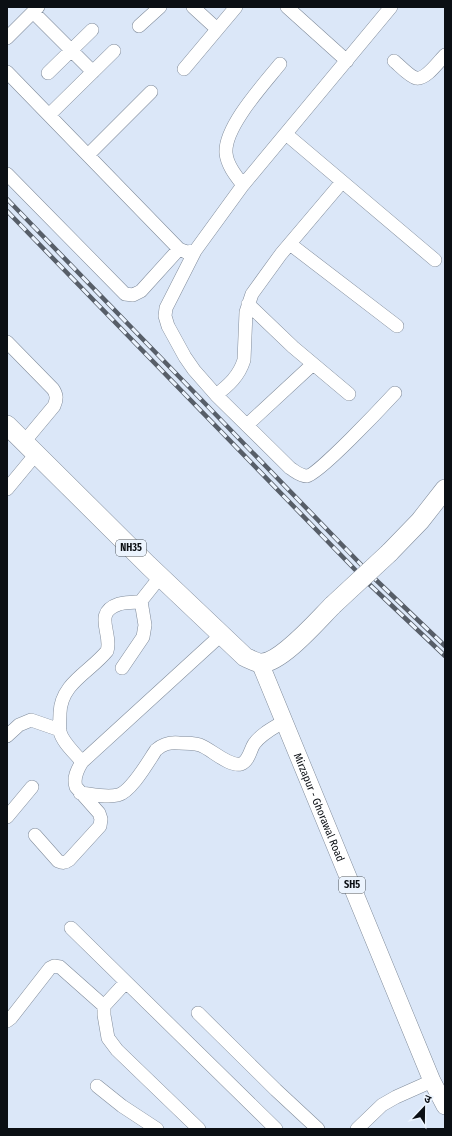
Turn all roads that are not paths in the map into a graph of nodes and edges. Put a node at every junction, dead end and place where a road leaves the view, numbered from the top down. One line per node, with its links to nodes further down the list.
1 (160, 7): 7 (street)
2 (193, 7): 8 (street)
3 (236, 7): 8 (street)
4 (287, 7): 15 (street)
5 (392, 7): 15 (street)
6 (35, 10): 10 (street); 11 (street)
7 (139, 26)
8 (217, 29): 17 (street)
9 (92, 30): 11 (street)
10 (7, 38)
11 (71, 50): 19 (street); 20 (street)
12 (114, 51): 19 (street)
13 (445, 55): 14 (street)
14 (394, 60)
15 (347, 61): 23 (street)
16 (280, 64): 27 (street)
17 (184, 69)
18 (7, 72): 22 (street)
19 (92, 72): 22 (street)
20 (48, 73)
21 (151, 92): 24 (street)
22 (49, 115): 24 (street)
23 (286, 134): 26 (street); 27 (street)
24 (88, 155): 29 (street)
25 (7, 174): 29 (street)
26 (342, 182): 28 (street); 31 (street)
27 (243, 185): 30 (street)
28 (290, 244): 32 (street); 33 (street)
29 (179, 249): 30 (street)
30 (195, 251): 38 (street)
31 (435, 260)
32 (248, 304): 35 (street); 38 (street)
33 (397, 326)
34 (7, 342): 41 (street)
35 (313, 364): 37 (street); 40 (street)
36 (395, 393): 40 (street)
37 (349, 394)
38 (216, 395): 40 (street)
39 (7, 425): 41 (highway, NH35)
40 (247, 425)
41 (30, 448): 43 (street); 44 (highway, NH35)
42 (445, 488): 47 (highway, bridge)
43 (7, 489)
44 (160, 577): 45 (street); 46 (highway, NH35)
45 (141, 601): 48 (street); 50 (street)
46 (222, 635): 47 (highway, NH35); 52 (street)
47 (260, 663): 49 (main road, Mirzapur - Ghorawal Road / SH5)
48 (122, 668)
49 (283, 722): 54 (street); 62 (main road, Mirzapur - Ghorawal Road / SH5)
50 (60, 730): 51 (street); 52 (street)
51 (7, 736)
52 (82, 762): 54 (street)
53 (32, 787): 55 (street)
54 (80, 793): 56 (street)
55 (7, 817)
56 (35, 835)
57 (71, 928): 58 (street)
58 (126, 982): 59 (street); 67 (street)
59 (104, 1006): 61 (street); 66 (street)
60 (198, 1013): 68 (street)
61 (7, 1021)
62 (432, 1081): 64 (main road, Mirzapur - Ghorawal Road / SH5); 69 (street)
63 (97, 1086): 65 (street)
64 (443, 1100)
65 (157, 1129)
66 (199, 1129)
67 (276, 1129)
68 (318, 1129)
69 (358, 1129)

